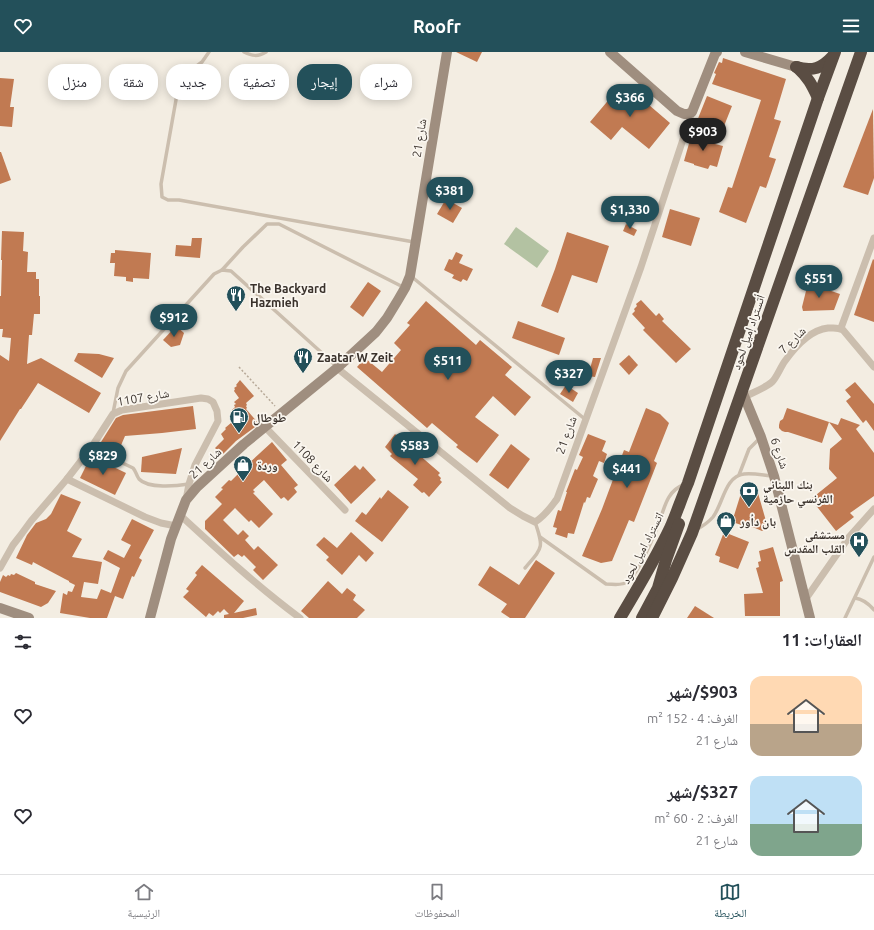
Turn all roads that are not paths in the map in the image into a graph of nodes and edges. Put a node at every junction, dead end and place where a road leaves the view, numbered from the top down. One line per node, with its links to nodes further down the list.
1 (208, 52): 14 (lane)
2 (244, 52): 3 (lane)
3 (266, 52)
4 (447, 52): 14 (main road, شارع 21)
5 (610, 52): 12 (main road)
6 (717, 52): 12 (main road)
7 (744, 52): 10 (main road)
8 (861, 52): 21 (highway, أتستراد إميل لحود)
9 (834, 53): 10 (highway); 11 (highway, أتستراد إميل لحود)
10 (796, 67): 11 (highway)
11 (818, 98): 27 (highway, أتستراد إميل لحود)
12 (692, 112): 23 (street, شارع 21)
13 (874, 238): 18 (street)
14 (416, 242): 16 (main road, شارع 21)
15 (222, 270): 17 (lane); 20 (lane); 22 (lane)
16 (410, 276): 17 (main road, شارع 21); 23 (lane)
17 (405, 288): 20 (main road, شارع 21)
18 (842, 328): 19 (street); 21 (street, شارع 7)
19 (874, 367)
20 (337, 368): 24 (main road, شارع 21); 37 (street)
21 (743, 394): 25 (main road, شارع 6); 39 (highway, أتستراد إميل لحود)
22 (113, 414): 26 (street, شارع 1107); 32 (street, شارع 1107)
23 (586, 420): 37 (street, شارع 21)
24 (265, 427): 33 (main road, شارع 21); 35 (street, شارع 1108)
25 (761, 437): 28 (lane); 29 (main road, شارع 6)
26 (91, 448): 30 (street, شارع 1107); 32 (lane)
27 (694, 467): 31 (highway, اتستراد اميل لحود); 42 (highway)
28 (739, 475): 29 (lane); 39 (lane)
29 (774, 476): 46 (main road, شارع 6)
30 (67, 479): 38 (street); 43 (street, شارع 1107)
31 (688, 483): 40 (lane); 52 (highway, اتستراد اميل لحود)
32 (189, 484): 33 (street, شارع 1107)
33 (186, 500): 36 (main road, شارع 21)
34 (874, 509): 46 (street)
35 (345, 510)
36 (180, 515): 38 (main road, شارع 21); 51 (street)
37 (535, 522): 40 (lane)
38 (176, 526): 50 (main road, شارع 21)
39 (692, 533): 55 (highway, أتستراد إميل لحود)
40 (540, 537): 44 (lane)
41 (874, 557): 45 (lane)
42 (666, 560): 53 (highway); 54 (highway)
43 (0, 568)
44 (525, 568)
45 (854, 598): 47 (lane); 57 (lane)
46 (805, 600): 56 (main road, شارع 6)
47 (874, 610)
48 (8, 613): 49 (main road)
49 (29, 618)
50 (150, 618)
51 (300, 618)
52 (620, 618)
53 (634, 618)
54 (642, 618)
55 (652, 618)
56 (810, 618)
57 (845, 618)

